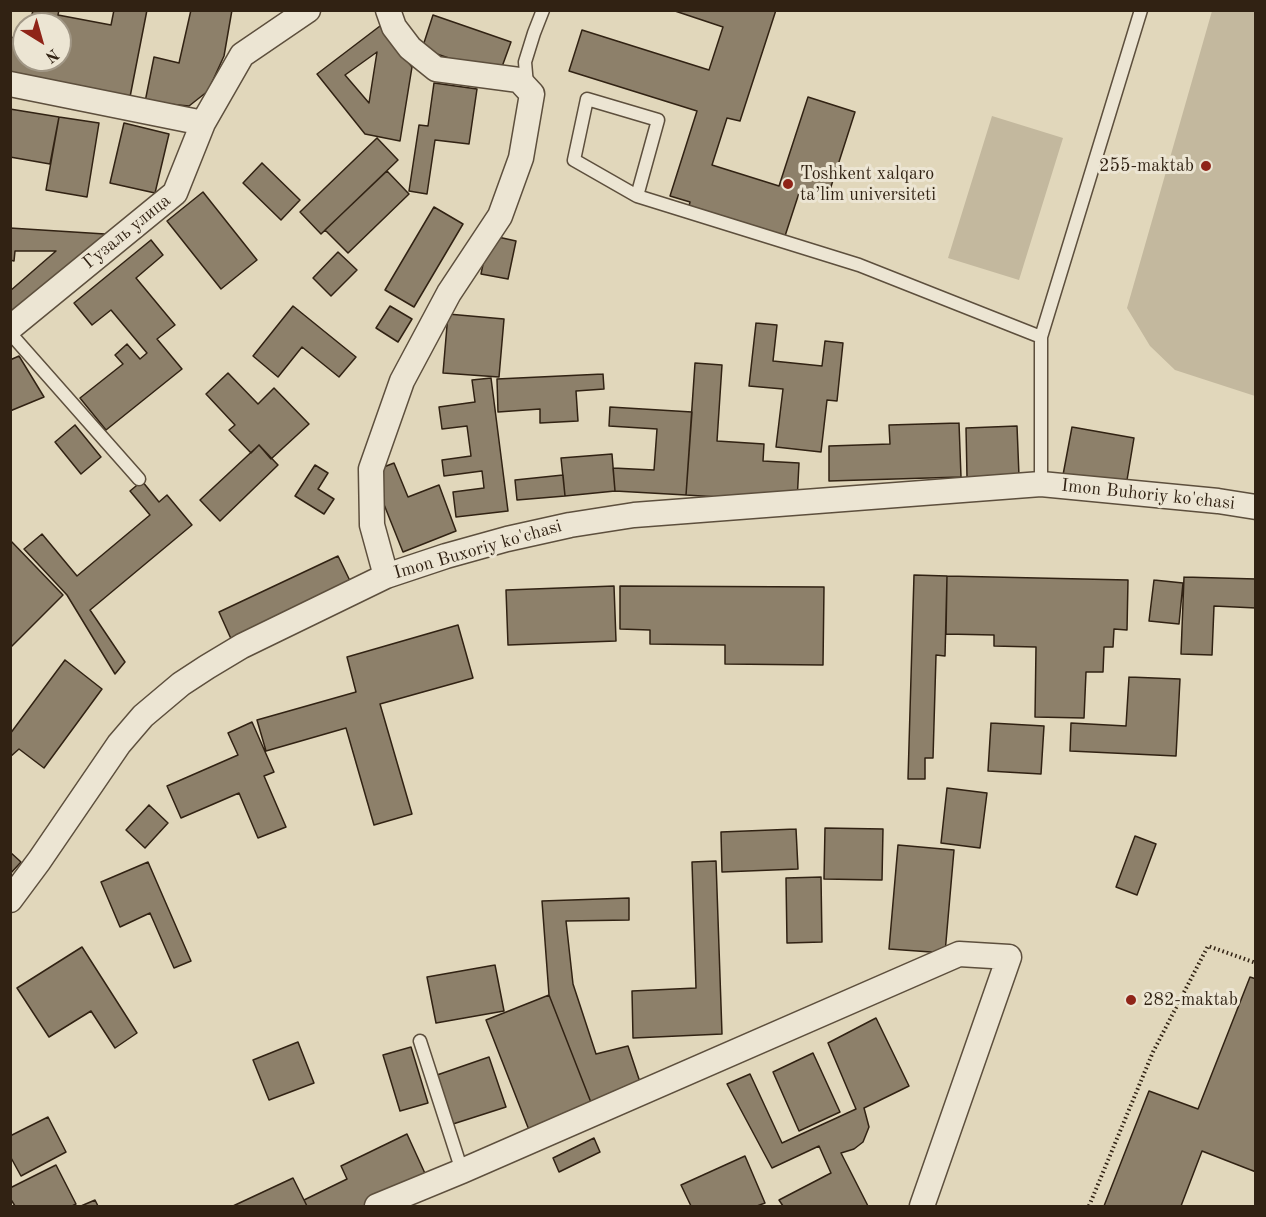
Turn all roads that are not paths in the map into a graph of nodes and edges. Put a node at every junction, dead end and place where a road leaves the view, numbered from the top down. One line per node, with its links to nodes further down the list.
1 (308, 10): 7 (street, Гузаль улица)
2 (388, 10): 6 (street)
3 (543, 10): 6 (lane)
4 (1141, 10): 11 (lane)
5 (10, 84): 7 (street)
6 (528, 89): 15 (street)
7 (203, 123): 9 (street, Гузаль улица)
8 (637, 196): 8 (lane); 11 (lane)
9 (10, 328)
10 (10, 333): 12 (lane)
11 (1041, 337): 13 (lane)
12 (139, 480)
13 (1041, 484): 14 (street, Imon Buhoriy ko'chasi); 15 (street, Imon Buxoriy ko'chasi)
14 (1256, 507)
15 (386, 576): 16 (street, Imon Buxoriy ko'chasi)
16 (10, 900)
17 (420, 1041): 18 (lane)
18 (462, 1171): 19 (street); 20 (street)
19 (377, 1206)
20 (922, 1206)

